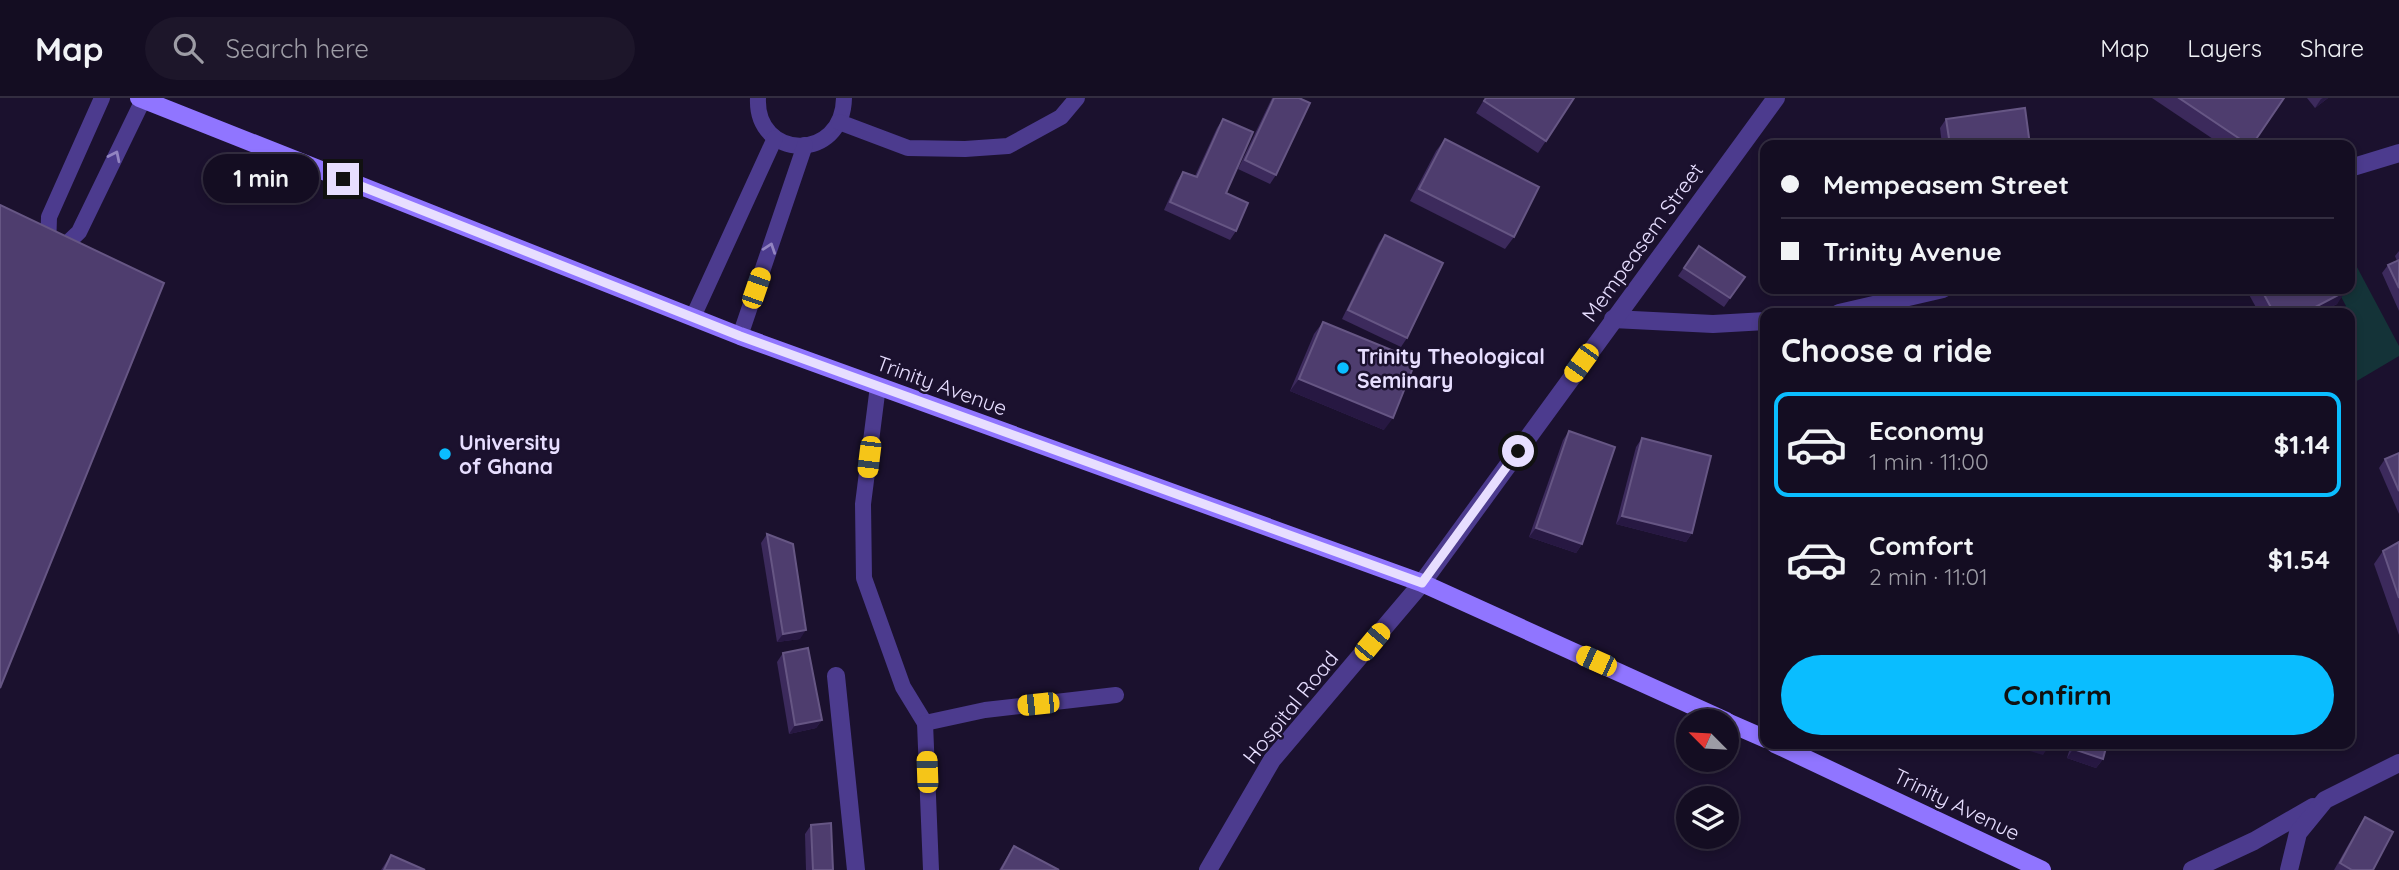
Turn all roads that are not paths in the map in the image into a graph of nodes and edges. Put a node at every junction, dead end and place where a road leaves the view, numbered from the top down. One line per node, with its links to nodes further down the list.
1 (102, 98): 6 (lane, one-way to 6)
2 (758, 98): 8 (lane)
3 (844, 98): 7 (lane)
4 (1077, 98): 7 (lane)
5 (1776, 98): 15 (street, Mempeasem Street)
6 (141, 99): 14 (street, Trinity Avenue)
7 (839, 122): 9 (lane)
8 (775, 138): 9 (lane); 14 (lane)
9 (805, 145): 17 (lane, one-way to 9)
10 (2399, 153): 11 (street)
11 (2355, 167)
12 (1921, 294): 13 (street)
13 (1861, 308)
14 (693, 317): 17 (street, Trinity Avenue)
15 (1614, 319): 16 (street); 19 (street, Mempeasem Street)
16 (1760, 321)
17 (740, 336): 18 (street, Trinity Avenue)
18 (878, 386): 19 (street, Trinity Avenue); 23 (lane)
19 (1422, 583): 22 (street, Trinity Avenue); 31 (street, Hospital Road)
20 (836, 676): 29 (street)
21 (1116, 695): 23 (lane)
22 (1700, 709)
23 (925, 723): 30 (lane)
24 (1740, 727): 25 (street, Trinity Avenue)
25 (1760, 736)
26 (1786, 749): 32 (street, Trinity Avenue)
27 (2399, 763): 28 (street)
28 (2325, 800): 33 (street); 34 (street)
29 (856, 870)
30 (931, 870)
31 (1208, 870)
32 (2042, 870)
33 (2192, 870)
34 (2289, 870)

